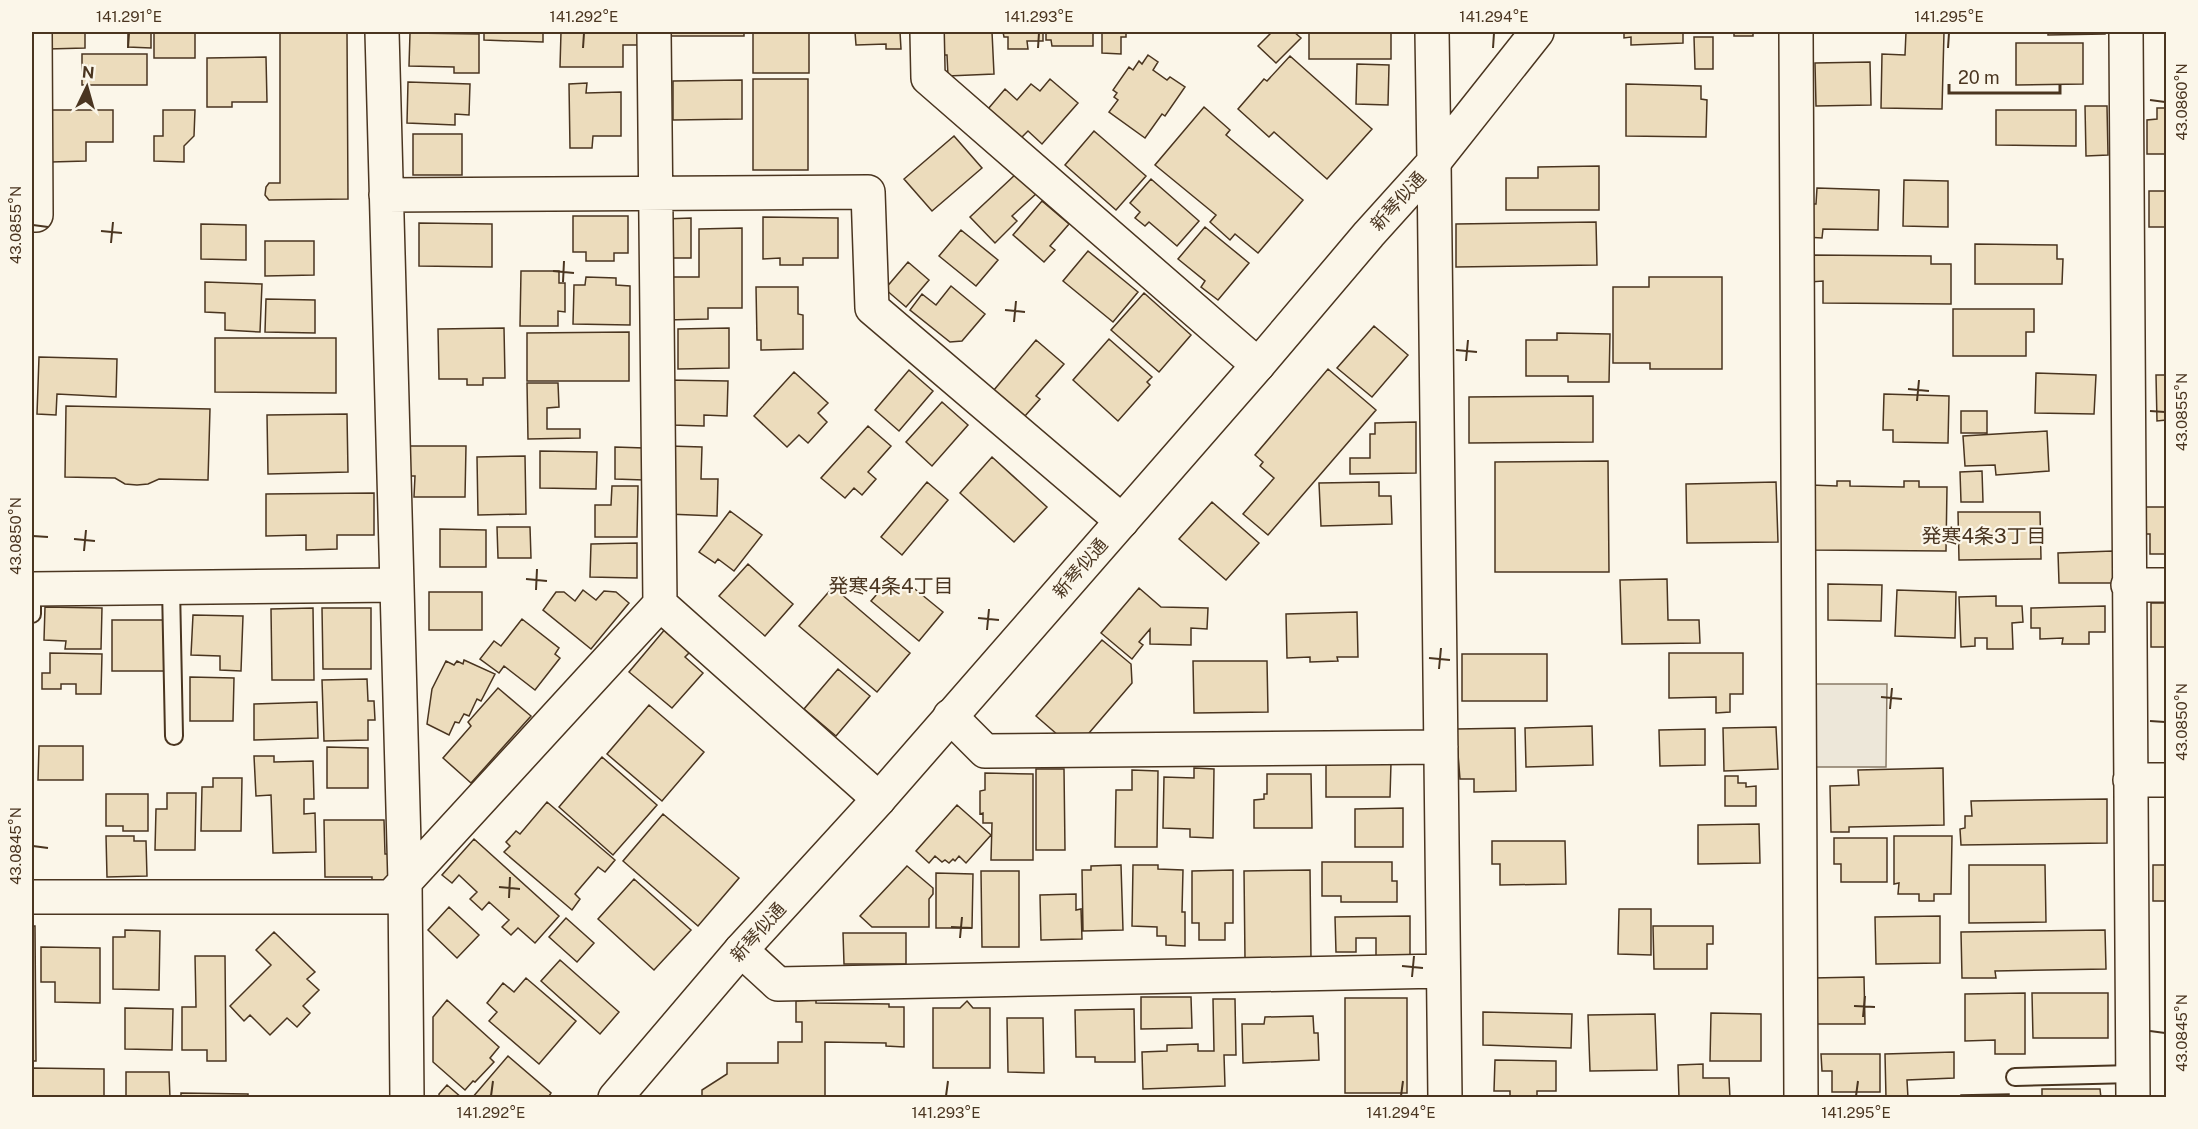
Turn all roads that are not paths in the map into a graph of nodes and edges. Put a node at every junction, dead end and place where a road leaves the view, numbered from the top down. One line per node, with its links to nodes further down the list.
1 (35, 32): 12 (street)
2 (382, 32): 11 (street)
3 (654, 32): 10 (street)
4 (927, 32): 13 (street)
5 (1432, 32): 9 (street)
6 (1537, 32): 9 (street, 新琴似通)
7 (1796, 32): 36 (street)
8 (2126, 32): 16 (street)
9 (1434, 162): 13 (street, 新琴似通); 23 (street)
10 (656, 193): 11 (street); 14 (street); 20 (street)
11 (386, 195): 15 (street)
12 (32, 215)
13 (1258, 365): 14 (street, 新琴似通)
14 (1122, 521): 21 (street, 新琴似通)
15 (397, 585): 18 (street); 27 (street)
16 (2128, 585): 17 (street); 24 (street)
17 (2166, 585)
18 (171, 587): 19 (street); 22 (lane)
19 (32, 597)
20 (660, 604): 26 (street); 27 (street)
21 (950, 716): 23 (street); 26 (street, 新琴似通)
22 (174, 736)
23 (1441, 747): 30 (street)
24 (2130, 780): 25 (street); 32 (street)
25 (2166, 780)
26 (879, 799): 29 (street, 新琴似通)
27 (405, 882): 28 (street); 33 (street)
28 (32, 897)
29 (741, 950): 30 (street); 34 (street, 新琴似通)
30 (1443, 972): 35 (street)
31 (2015, 1077): 32 (lane)
32 (2133, 1086)
33 (407, 1098)
34 (615, 1098)
35 (1445, 1098)
36 (1801, 1098)

